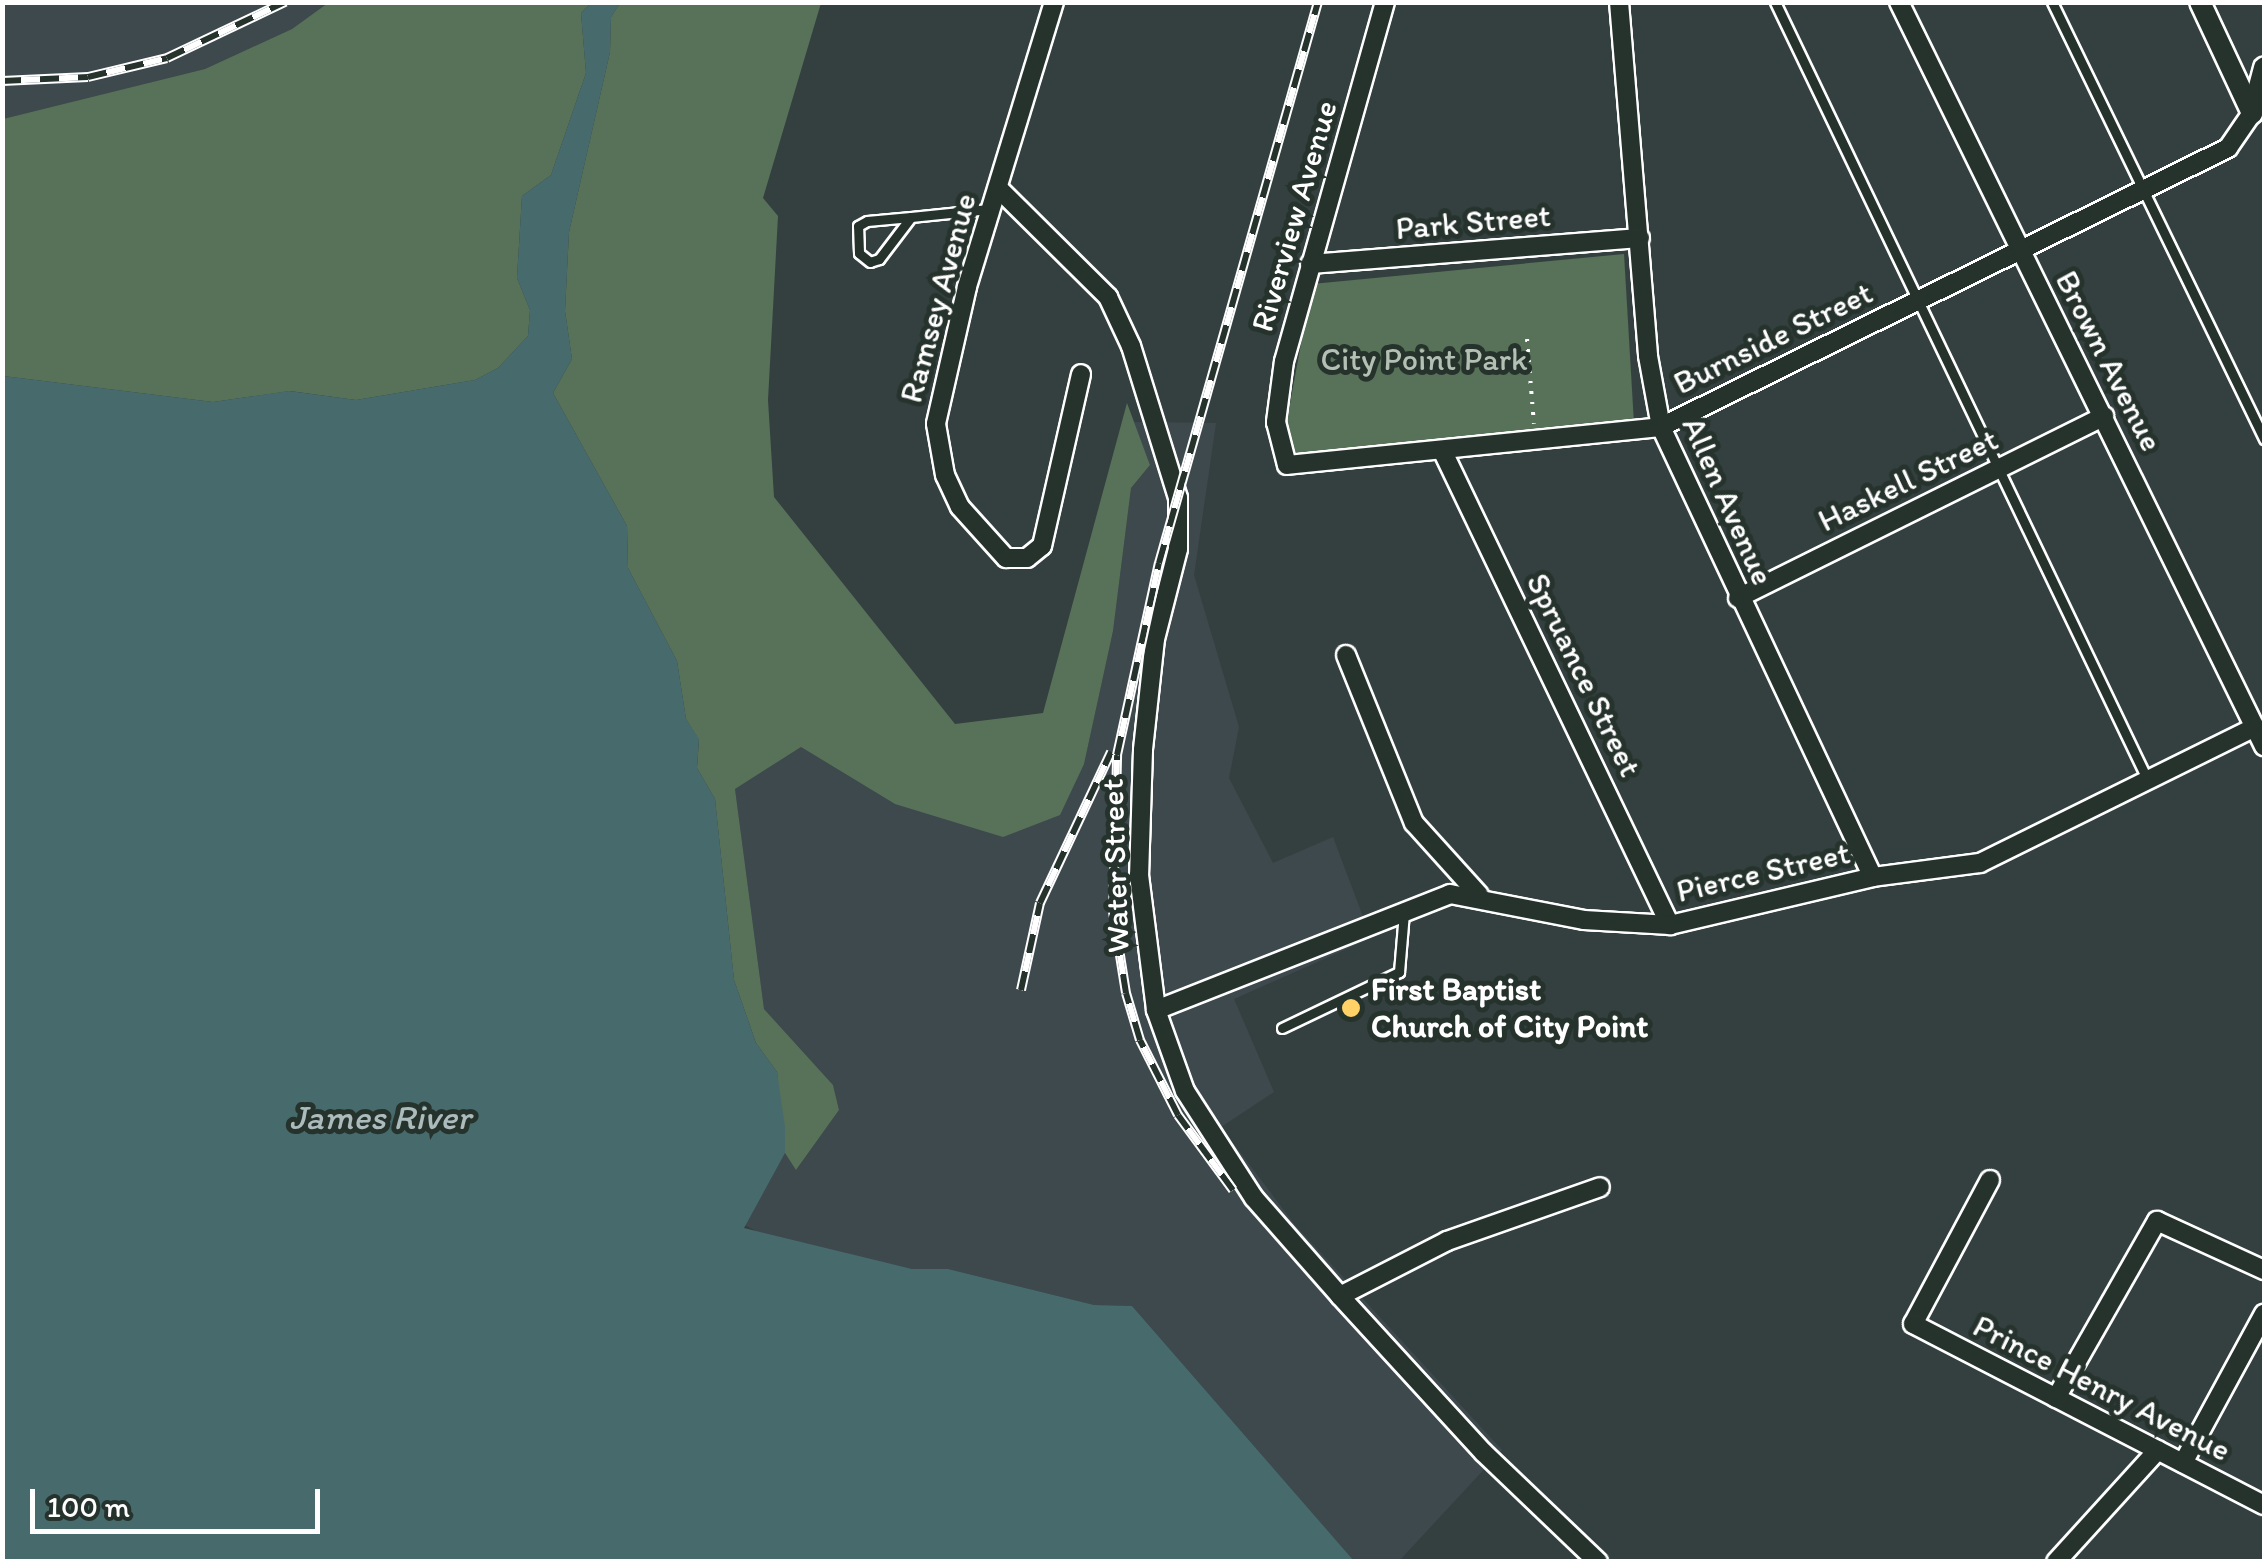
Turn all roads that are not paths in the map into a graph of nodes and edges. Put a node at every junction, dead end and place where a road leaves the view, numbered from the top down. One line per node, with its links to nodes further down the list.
1 (1054, 2): 11 (street, Ramsey Avenue)
2 (1385, 2): 17 (street, Riverview Avenue)
3 (1619, 2): 15 (street, Allen Avenue)
4 (1775, 2): 18 (lane)
5 (1899, 2): 16 (street, Brown Avenue)
6 (2052, 2): 12 (lane)
7 (2200, 2): 9 (street)
8 (2264, 68): 9 (street)
9 (2252, 114): 10 (street); 12 (street, Burnside Street)
10 (2264, 138)
11 (998, 188): 13 (street, Ramsey Avenue); 35 (street, Water Street)
12 (2143, 192): 16 (street, Burnside Street); 22 (lane)
13 (992, 209): 14 (lane); 19 (street, Ramsey Avenue)
14 (911, 217): 14 (lane)
15 (1640, 238): 17 (street, Park Street); 21 (street, Allen Avenue)
16 (2020, 250): 18 (street, Burnside Street); 20 (street, Brown Avenue)
17 (1310, 264): 23 (street, Riverview Avenue)
18 (1915, 302): 21 (street, Burnside Street); 25 (lane)
19 (1080, 374)
20 (2104, 416): 25 (street, Haskell Street); 28 (street, Brown Avenue)
21 (1661, 427): 24 (street, Burnside Street); 26 (street, Allen Avenue)
22 (2264, 439)
23 (1278, 448): 24 (street, Burnside Street)
24 (1444, 452): 34 (street, Spruance Street)
25 (1997, 470): 26 (street, Haskell Street); 30 (lane)
26 (1738, 598): 31 (street, Allen Avenue)
27 (1346, 655): 32 (street)
28 (2255, 727): 29 (street, Brown Avenue); 30 (street, Pierce Street)
29 (2264, 746)
30 (2149, 784): 31 (street, Pierce Street)
31 (1874, 877): 34 (street, Pierce Street)
32 (1479, 896): 33 (street, Pierce Street); 34 (street, Pierce Street)
33 (1404, 910): 35 (street, Pierce Street); 36 (lane)
34 (1670, 925)
35 (1156, 1010): 40 (street, Water Street)
36 (1282, 1028)
37 (1990, 1180): 42 (street, Prince Henry Avenue)
38 (1600, 1187): 40 (street)
39 (2264, 1270): 42 (street)
40 (1340, 1296): 46 (street, Water Street)
41 (2264, 1314): 44 (street)
42 (2056, 1398): 43 (street, Prince Henry Avenue)
43 (2158, 1450): 44 (street, Prince Henry Avenue); 47 (street)
44 (2183, 1463): 45 (street, Prince Henry Avenue)
45 (2264, 1505)
46 (1598, 1562)
47 (2056, 1562)

